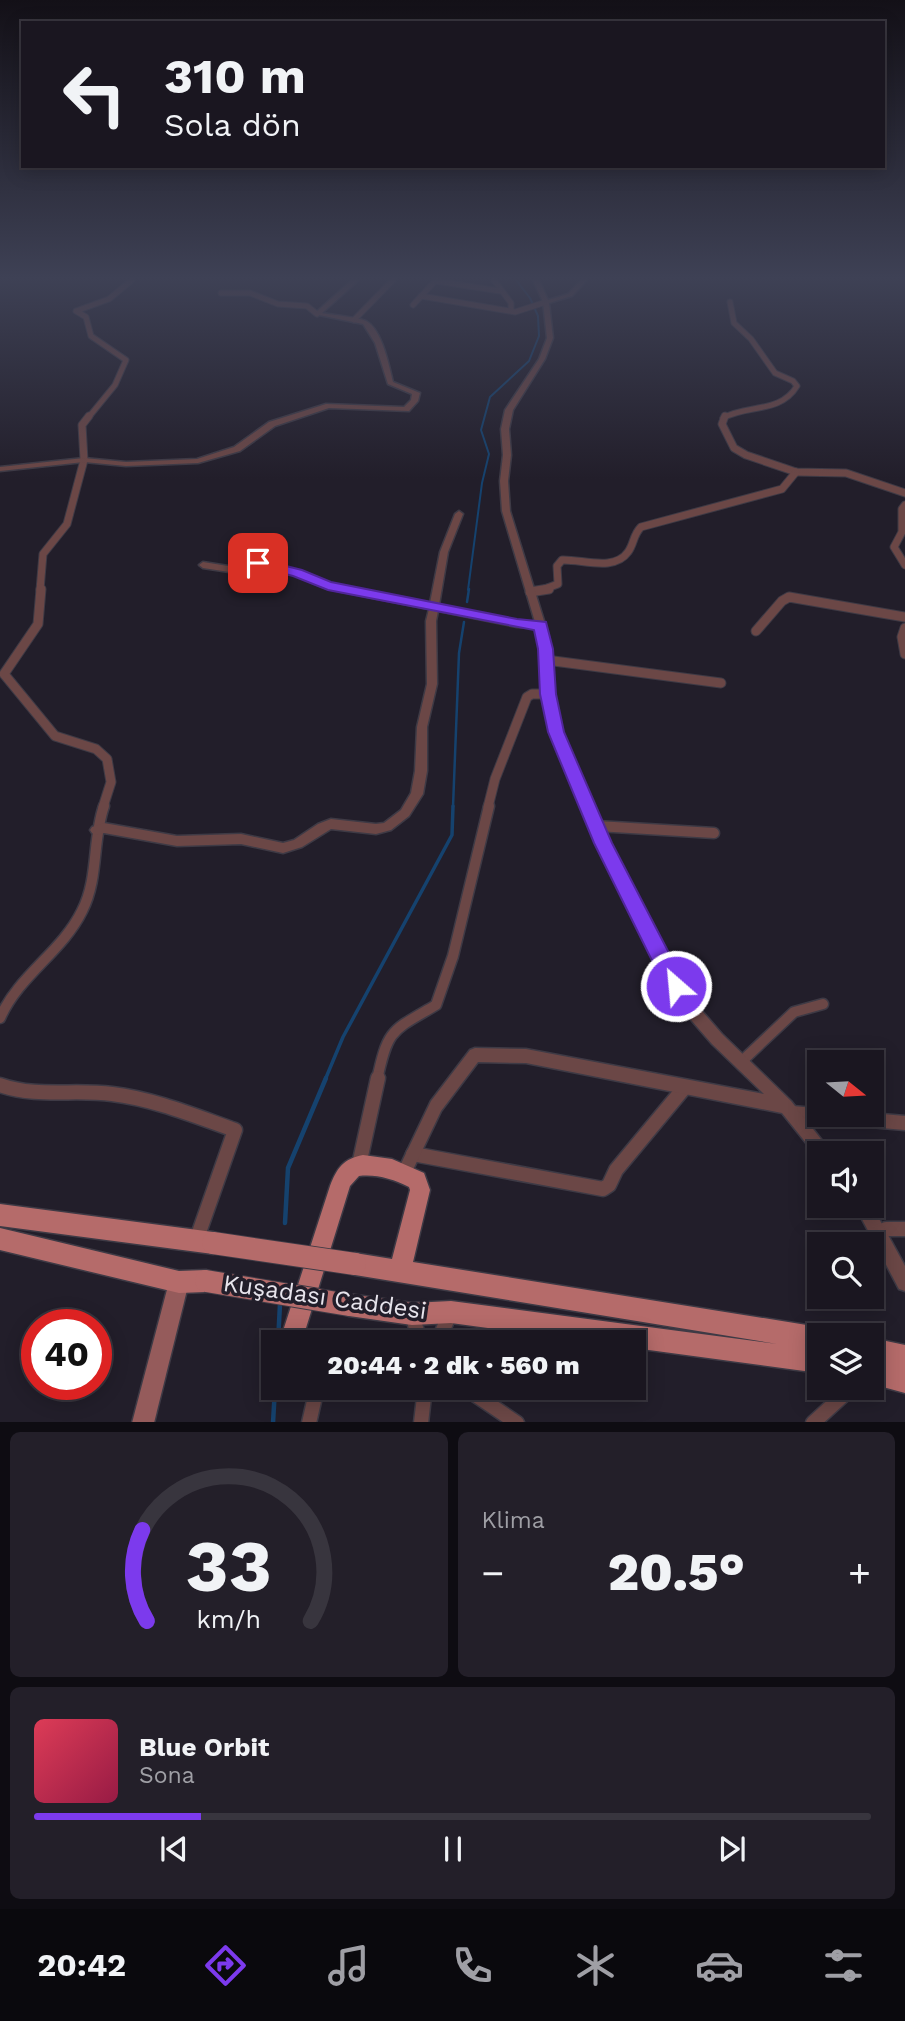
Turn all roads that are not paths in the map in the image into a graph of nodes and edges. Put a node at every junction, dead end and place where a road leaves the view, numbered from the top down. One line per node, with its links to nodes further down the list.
1 (107, 346): 5 (street)
2 (379, 346): 5 (street)
3 (547, 346): 13 (street)
4 (756, 346): 7 (street)
5 (84, 460): 6 (street); 24 (street)
6 (0, 468)
7 (796, 472): 8 (street); 13 (street)
8 (905, 494)
9 (905, 505): 12 (street)
10 (459, 514): 14 (street)
11 (203, 565): 14 (street)
12 (905, 565)
13 (530, 592): 16 (street)
14 (435, 608): 16 (street); 24 (street)
15 (905, 617): 18 (street)
16 (541, 625): 20 (street)
17 (905, 628): 19 (street)
18 (756, 631)
19 (905, 654)
20 (546, 660): 21 (street); 22 (street)
21 (721, 683)
22 (548, 694): 23 (street); 35 (street)
23 (597, 826): 25 (street); 28 (street)
24 (96, 830): 27 (street)
25 (714, 833)
26 (823, 1004): 28 (street)
27 (0, 1018)
28 (741, 1062): 31 (street)
29 (0, 1085): 40 (street)
30 (685, 1087): 31 (street); 34 (street); 34 (street)
31 (789, 1110): 32 (street); 33 (street)
32 (905, 1123)
33 (814, 1141)
34 (409, 1163): 35 (main road); 42 (main road)
35 (359, 1165): 47 (main road)
36 (0, 1215): 40 (main road, Kuşadası Caddesi)
37 (905, 1229): 38 (street)
38 (880, 1232)
39 (0, 1239): 43 (main road, Kuşadası Caddesi)
40 (204, 1242): 42 (main road, Kuşadası Caddesi, bridge)
41 (884, 1244): 44 (street)
42 (400, 1270): 50 (main road, Kuşadası Caddesi)
43 (179, 1282): 46 (main road, Kuşadası Caddesi, bridge); 60 (main road)
44 (905, 1283)
45 (451, 1312): 46 (main road, Kuşadası Caddesi); 49 (street); 53 (main road, Kuşadası Caddesi)
46 (412, 1314): 48 (street)
47 (296, 1330)
48 (417, 1330)
49 (443, 1330)
50 (807, 1337)
51 (884, 1353): 52 (main road)
52 (905, 1357)
53 (807, 1359)
54 (884, 1375): 55 (main road)
55 (905, 1381)
56 (314, 1400): 61 (street)
57 (424, 1400): 62 (street)
58 (483, 1400): 63 (street)
59 (838, 1400): 64 (street)
60 (143, 1422)
61 (309, 1422)
62 (421, 1422)
63 (516, 1422)
64 (814, 1422)

